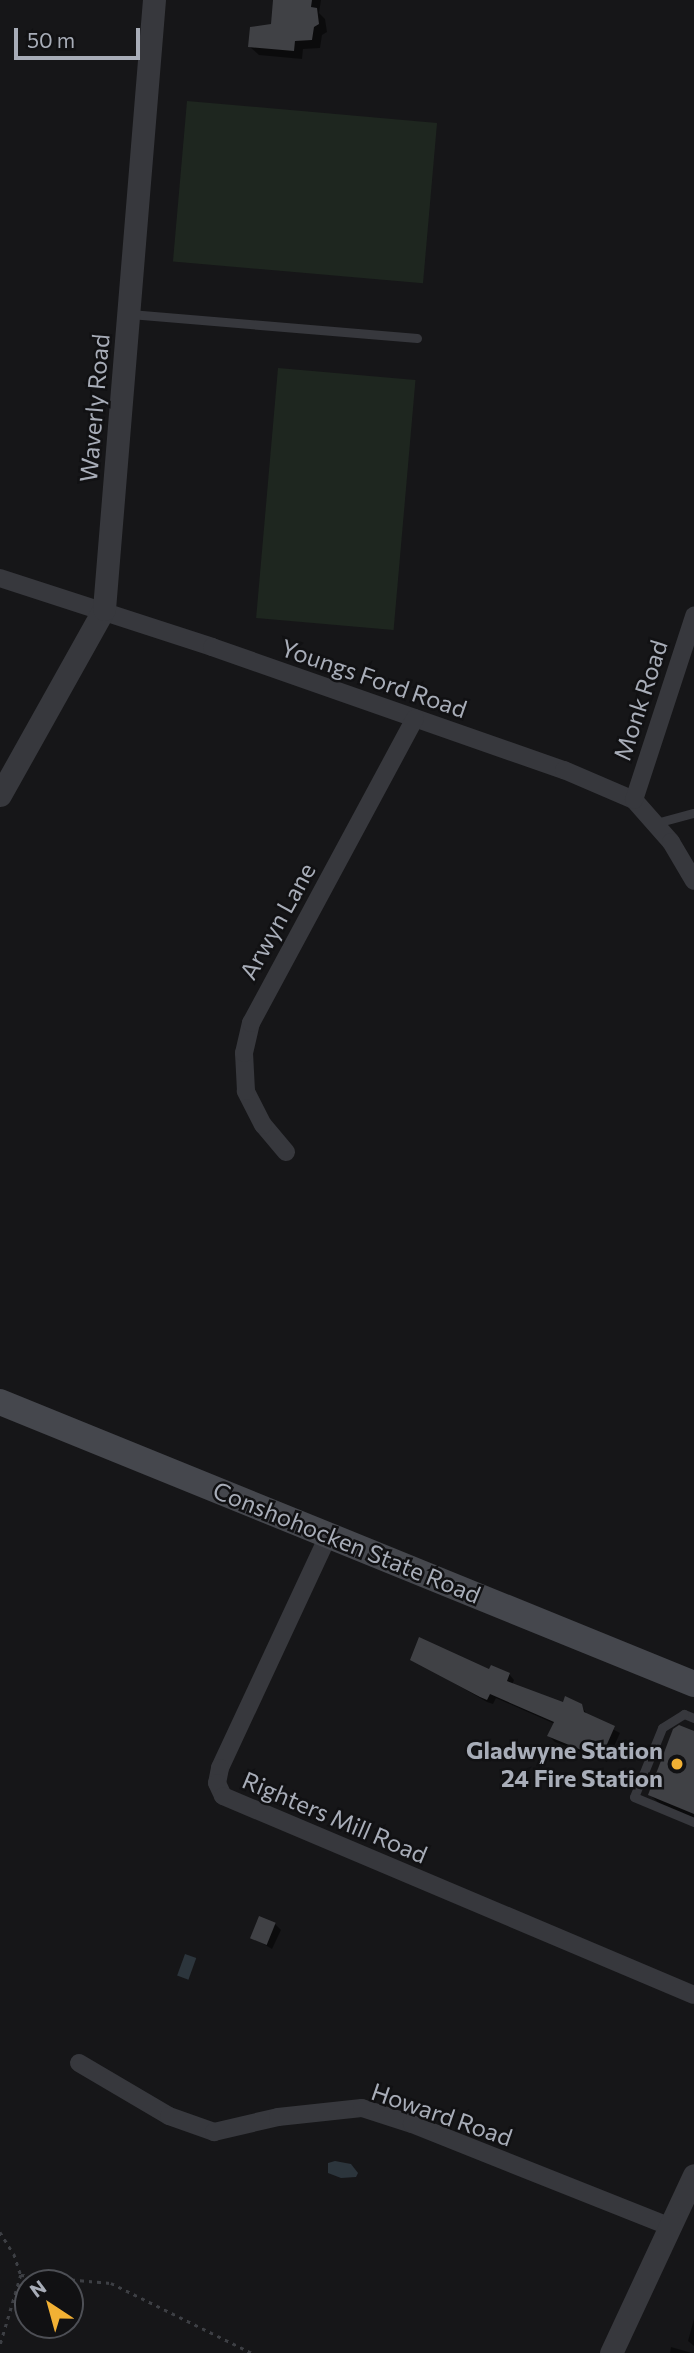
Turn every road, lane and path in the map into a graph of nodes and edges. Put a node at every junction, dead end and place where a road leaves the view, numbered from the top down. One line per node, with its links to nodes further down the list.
1 (154, 0): 2 (street, Waverly Road)
2 (128, 313): 3 (lane); 5 (street, Waverly Road)
3 (417, 338)
4 (0, 578): 5 (street, Youngs Ford Road)
5 (104, 609): 7 (street, Youngs Ford Road); 8 (street, Waverly Road)
6 (694, 616): 9 (street, Monk Road)
7 (415, 718): 9 (street, Youngs Ford Road); 13 (street, Arwyn Lane)
8 (0, 795)
9 (634, 800): 11 (street, Youngs Ford Road)
10 (694, 813): 11 (lane)
11 (656, 823): 12 (street, Youngs Ford Road)
12 (694, 881)
13 (286, 1152)
14 (0, 1402): 15 (main road, Conshohocken State Road)
15 (329, 1534): 16 (main road, Conshohocken State Road); 19 (street, Righters Mill Road)
16 (694, 1684)
17 (694, 1718): 18 (lane)
18 (694, 1822)
19 (694, 1995)
20 (79, 2063): 22 (street, Howard Road)
21 (694, 2175): 22 (street)
22 (671, 2227): 29 (street)
23 (0, 2232): 24 (path)
24 (19, 2269)
25 (84, 2281): 28 (path)
26 (14, 2299): 27 (path)
27 (0, 2346)
28 (252, 2353)
29 (611, 2353)

